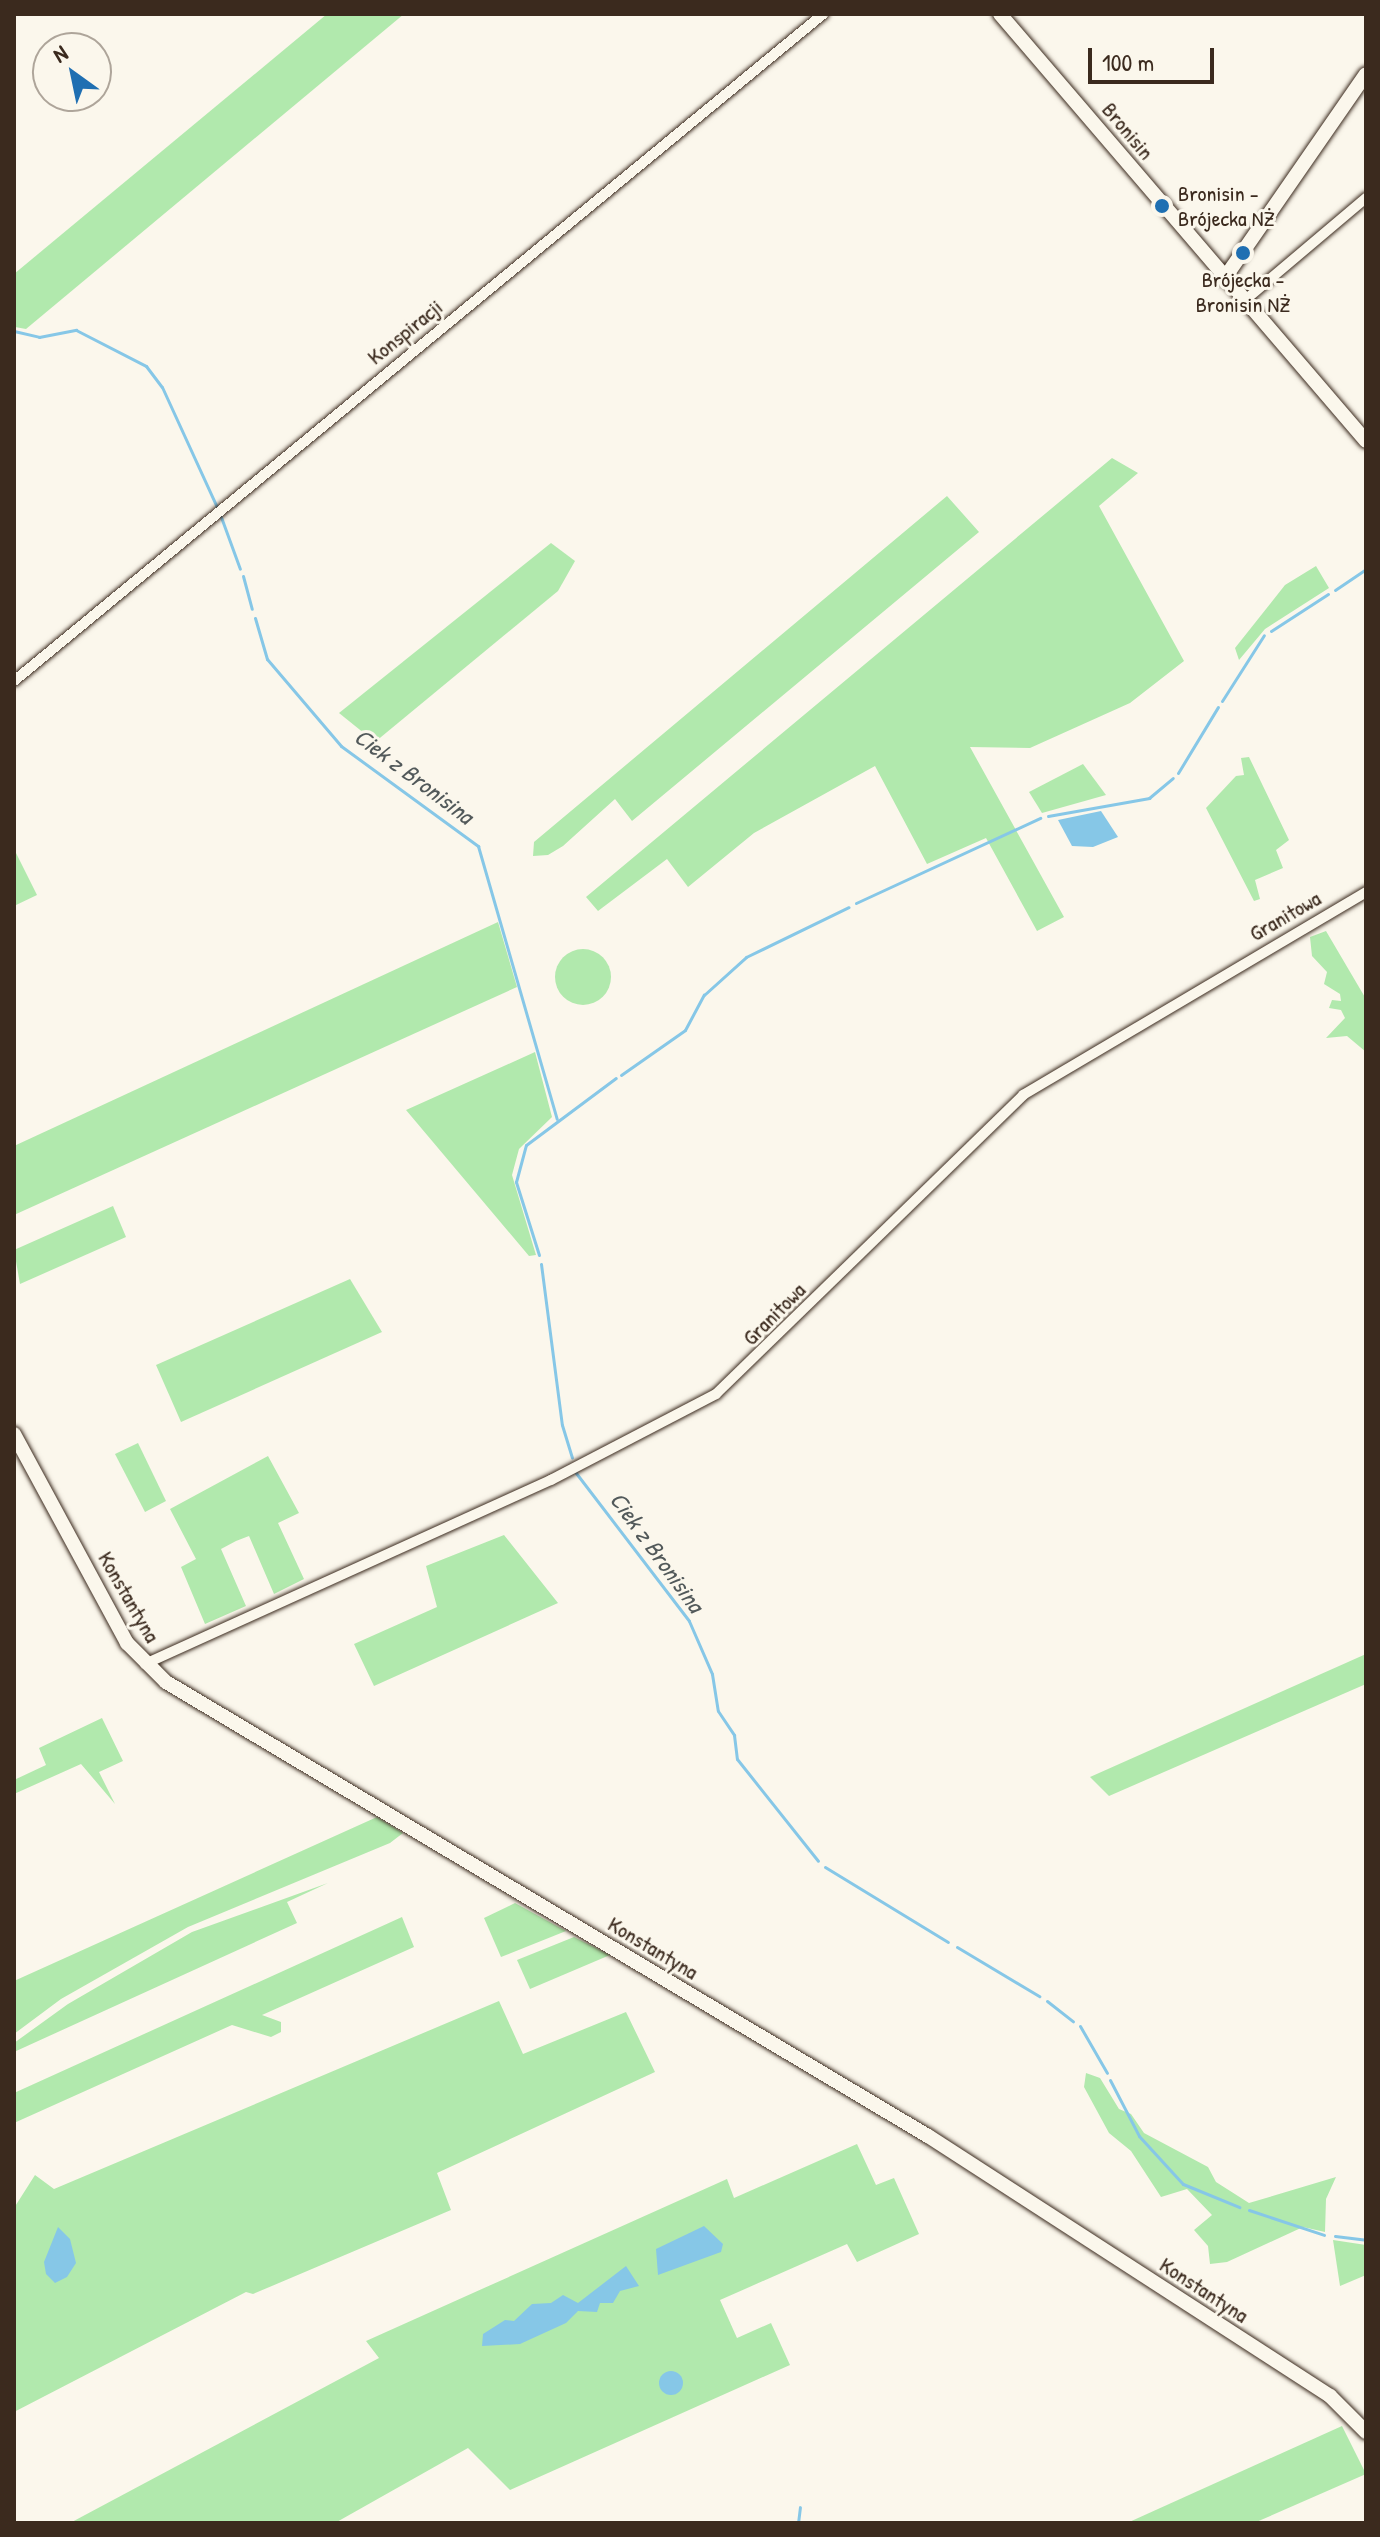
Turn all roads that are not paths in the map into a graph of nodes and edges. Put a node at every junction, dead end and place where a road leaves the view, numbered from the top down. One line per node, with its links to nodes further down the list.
1 (823, 14): 8 (street, Konspiracji)
2 (1000, 14): 5 (street, Bronisin)
3 (1366, 74): 5 (street)
4 (1366, 198): 6 (street)
5 (1224, 279): 6 (street, Bronisin)
6 (1244, 301): 7 (street, Bronisin)
7 (1366, 441)
8 (14, 681)
9 (1366, 892): 11 (street, Granitowa)
10 (14, 1434): 11 (street, Konstantyna)
11 (145, 1664): 12 (street, Konstantyna)
12 (1362, 2426)

